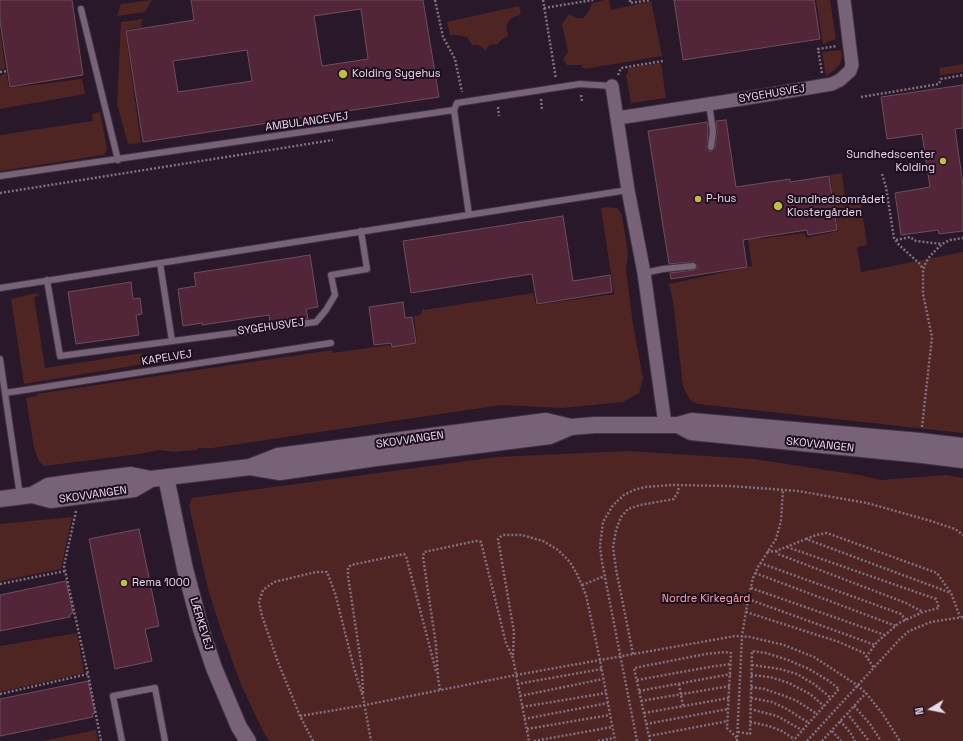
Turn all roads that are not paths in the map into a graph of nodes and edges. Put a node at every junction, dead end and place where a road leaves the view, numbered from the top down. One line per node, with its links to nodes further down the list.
1 (844, 0): 4 (street, SYGEHUSVEJ)
2 (81, 9): 8 (lane)
3 (612, 86): 5 (lane); 6 (street)
4 (710, 104): 6 (street, SYGEHUSVEJ); 7 (lane)
5 (454, 110): 8 (lane, AMBULANCEVEJ); 11 (lane)
6 (618, 118): 10 (street)
7 (711, 148)
8 (118, 160): 9 (lane, AMBULANCEVEJ)
9 (0, 176)
10 (628, 190): 11 (lane); 15 (street)
11 (469, 215): 12 (lane)
12 (361, 231): 13 (lane); 18 (lane, SYGEHUSVEJ)
13 (160, 263): 16 (lane); 18 (lane)
14 (693, 266): 15 (lane)
15 (644, 273): 22 (street)
16 (47, 280): 17 (lane); 18 (lane, SYGEHUSVEJ)
17 (0, 288)
18 (172, 341)
19 (331, 343): 21 (lane, KAPELVEJ)
20 (0, 359): 21 (lane)
21 (5, 393): 26 (lane)
22 (671, 425): 23 (street, SKOVVANGEN); 24 (street, SKOVVANGEN); 25 (street, SKOVVANGEN)
23 (963, 446)
24 (963, 460)
25 (158, 478): 26 (street, SKOVVANGEN); 26 (street, SKOVVANGEN); 30 (street, LÆRKEVEJ)
26 (26, 495): 27 (street, SKOVVANGEN)
27 (0, 499)
28 (122, 741): 29 (lane)
29 (166, 741)
30 (248, 741)

